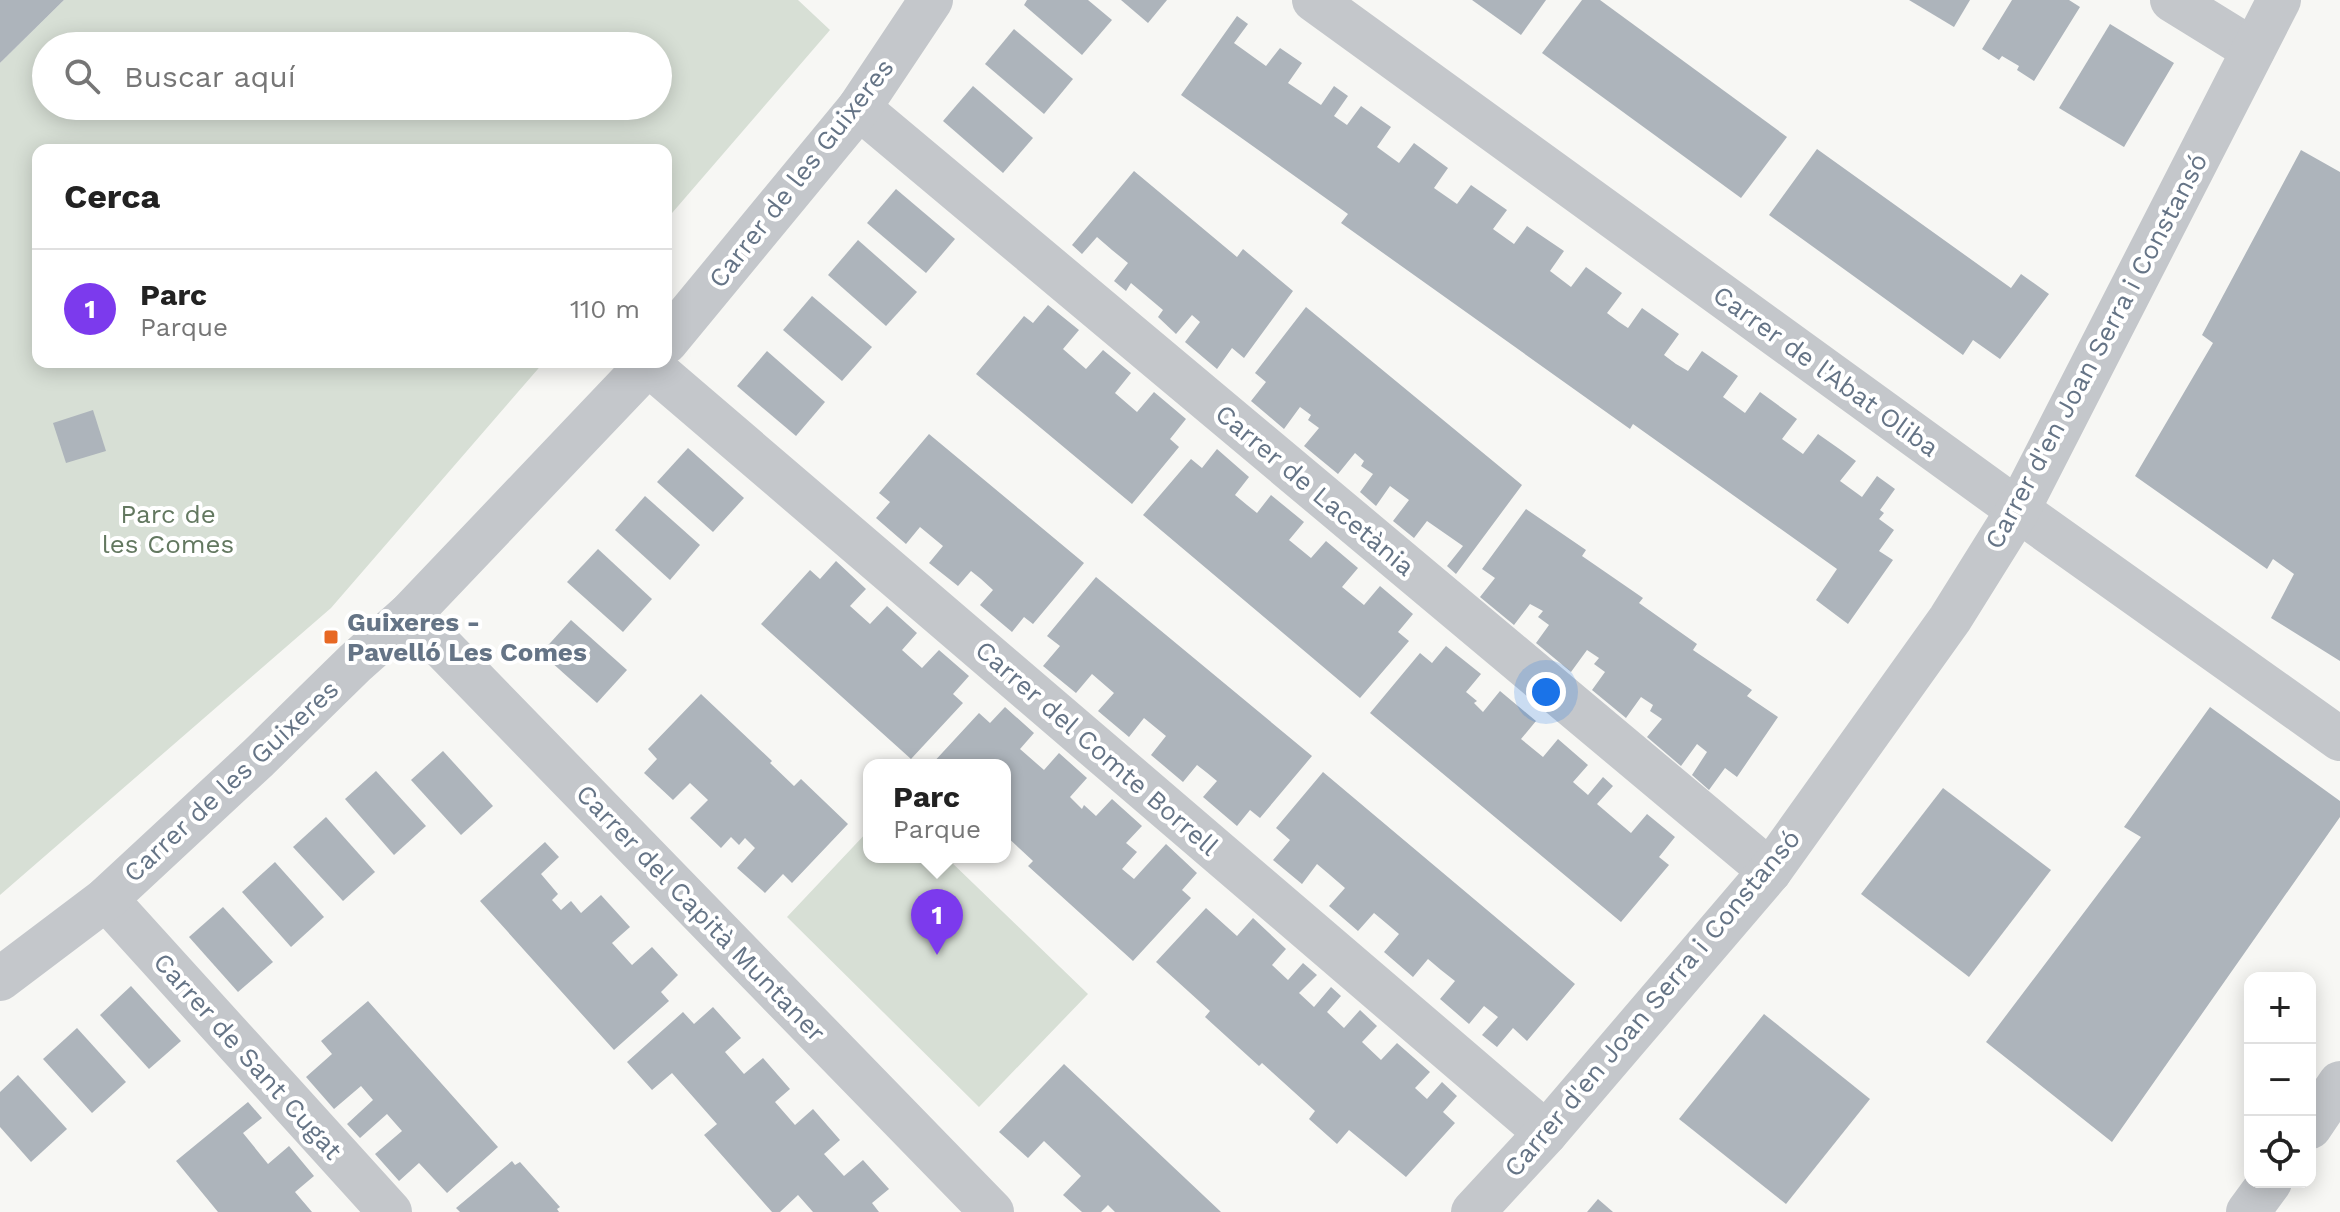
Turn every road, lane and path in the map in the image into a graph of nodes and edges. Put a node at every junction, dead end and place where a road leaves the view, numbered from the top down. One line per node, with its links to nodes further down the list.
1 (931, 0): 6 (street, Carrer de les Guixeres)
2 (1314, 0): 10 (street, Carrer de l'Abat Oliba)
3 (2172, 0): 5 (street)
4 (2279, 0): 5 (street, Carrer d'en Joan Serra i Constansó)
5 (2253, 50): 10 (street, Carrer d'en Joan Serra i Constansó)
6 (859, 108): 7 (street, Carrer de les Guixeres); 13 (street, Carrer de Lacetània)
7 (672, 335)
8 (644, 368): 11 (street, Carrer de les Guixeres)
9 (669, 368): 18 (street, Carrer del Comte Borrell)
10 (2018, 510): 12 (street, Carrer de l'Abat Oliba); 13 (street, Carrer d'en Joan Serra i Constansó)
11 (410, 614): 14 (street, Carrer de les Guixeres); 21 (street, Carrer del Capità Muntaner)
12 (2340, 739)
13 (1770, 871): 18 (street, Carrer d'en Joan Serra i Constansó)
14 (106, 899): 15 (street, Carrer de les Guixeres); 20 (street, Carrer de Sant Cugat)
15 (0, 979)
16 (2340, 1083): 17 (street)
17 (2316, 1118)
18 (1546, 1133): 22 (street, Carrer d'en Joan Serra i Constansó)
19 (2266, 1188): 23 (street)
20 (390, 1212)
21 (992, 1212)
22 (1473, 1212)
23 (2248, 1212)

